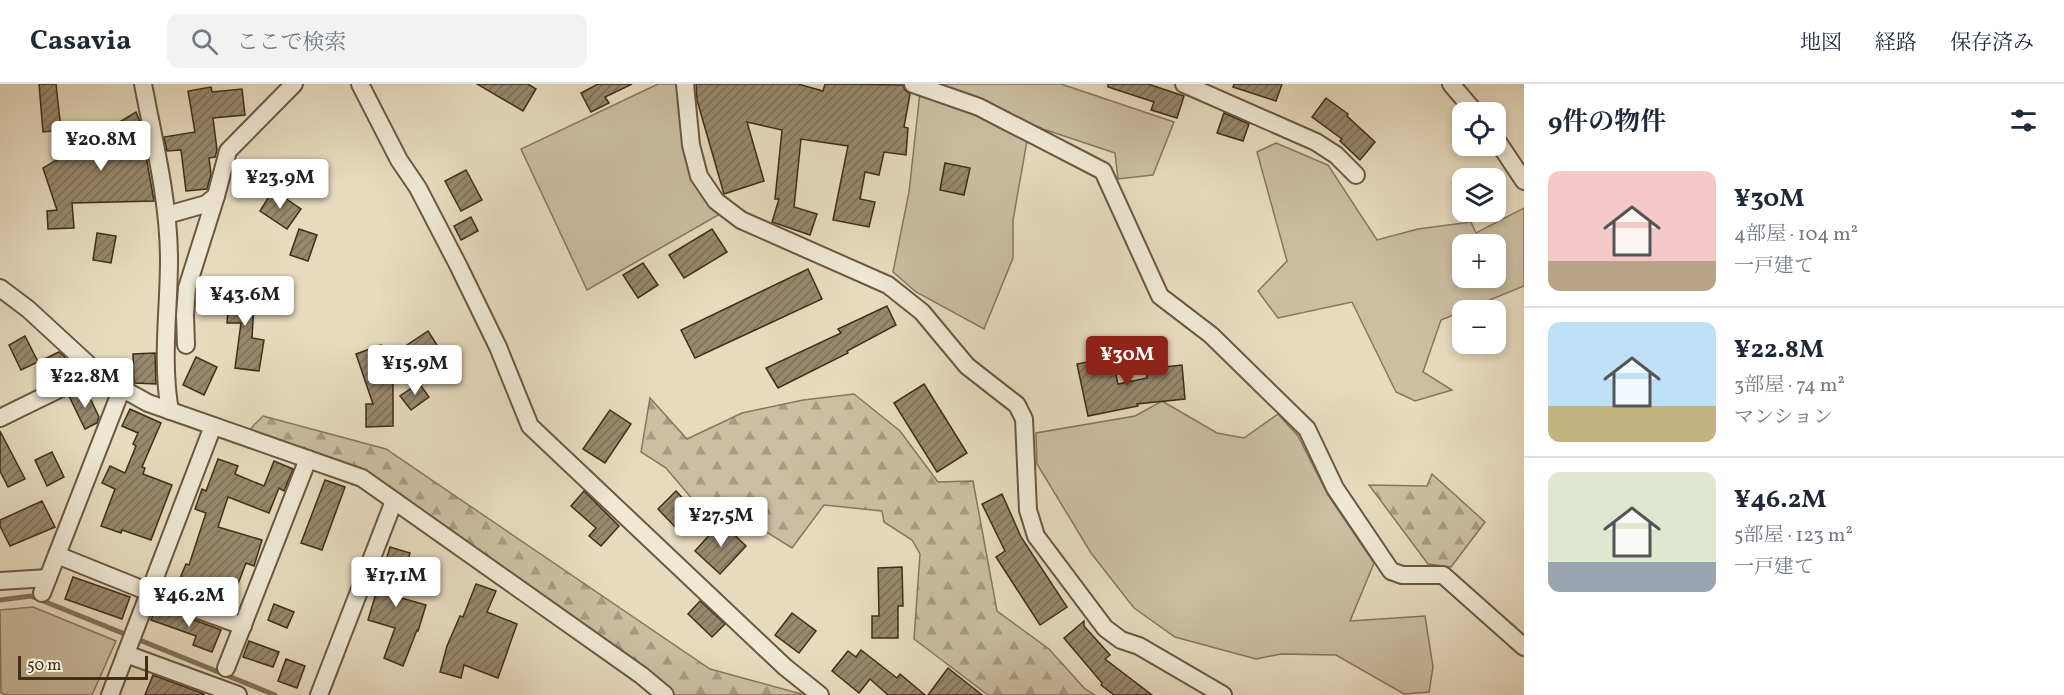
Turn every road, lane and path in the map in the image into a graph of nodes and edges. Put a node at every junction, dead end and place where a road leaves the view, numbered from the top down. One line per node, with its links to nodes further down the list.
1 (143, 84): 13 (street)
2 (294, 84): 12 (street)
3 (360, 84): 35 (street)
4 (685, 84): 36 (street)
5 (913, 84): 27 (street)
6 (1184, 84): 10 (street)
7 (1451, 84): 8 (street)
8 (1466, 102)
9 (1506, 154): 11 (street)
10 (1356, 175)
11 (1524, 180)
12 (216, 196): 13 (street); 15 (street)
13 (167, 215): 18 (street)
14 (0, 288): 16 (street)
15 (186, 345)
16 (96, 371): 17 (street); 19 (street)
17 (122, 388): 18 (street); 23 (street)
18 (170, 411): 20 (street)
19 (0, 418)
20 (213, 426): 21 (street); 25 (street)
21 (308, 459): 22 (street); 26 (street)
22 (394, 501): 33 (street); 34 (street)
23 (57, 555): 24 (street); 25 (street)
24 (0, 581)
25 (149, 592): 26 (street); 28 (street)
26 (243, 626): 29 (street)
27 (1524, 647)
28 (126, 654): 30 (street); 31 (street)
29 (226, 668)
30 (219, 692): 32 (street)
31 (110, 695)
32 (238, 695)
33 (319, 695)
34 (665, 695)
35 (820, 695)
36 (1223, 695)

